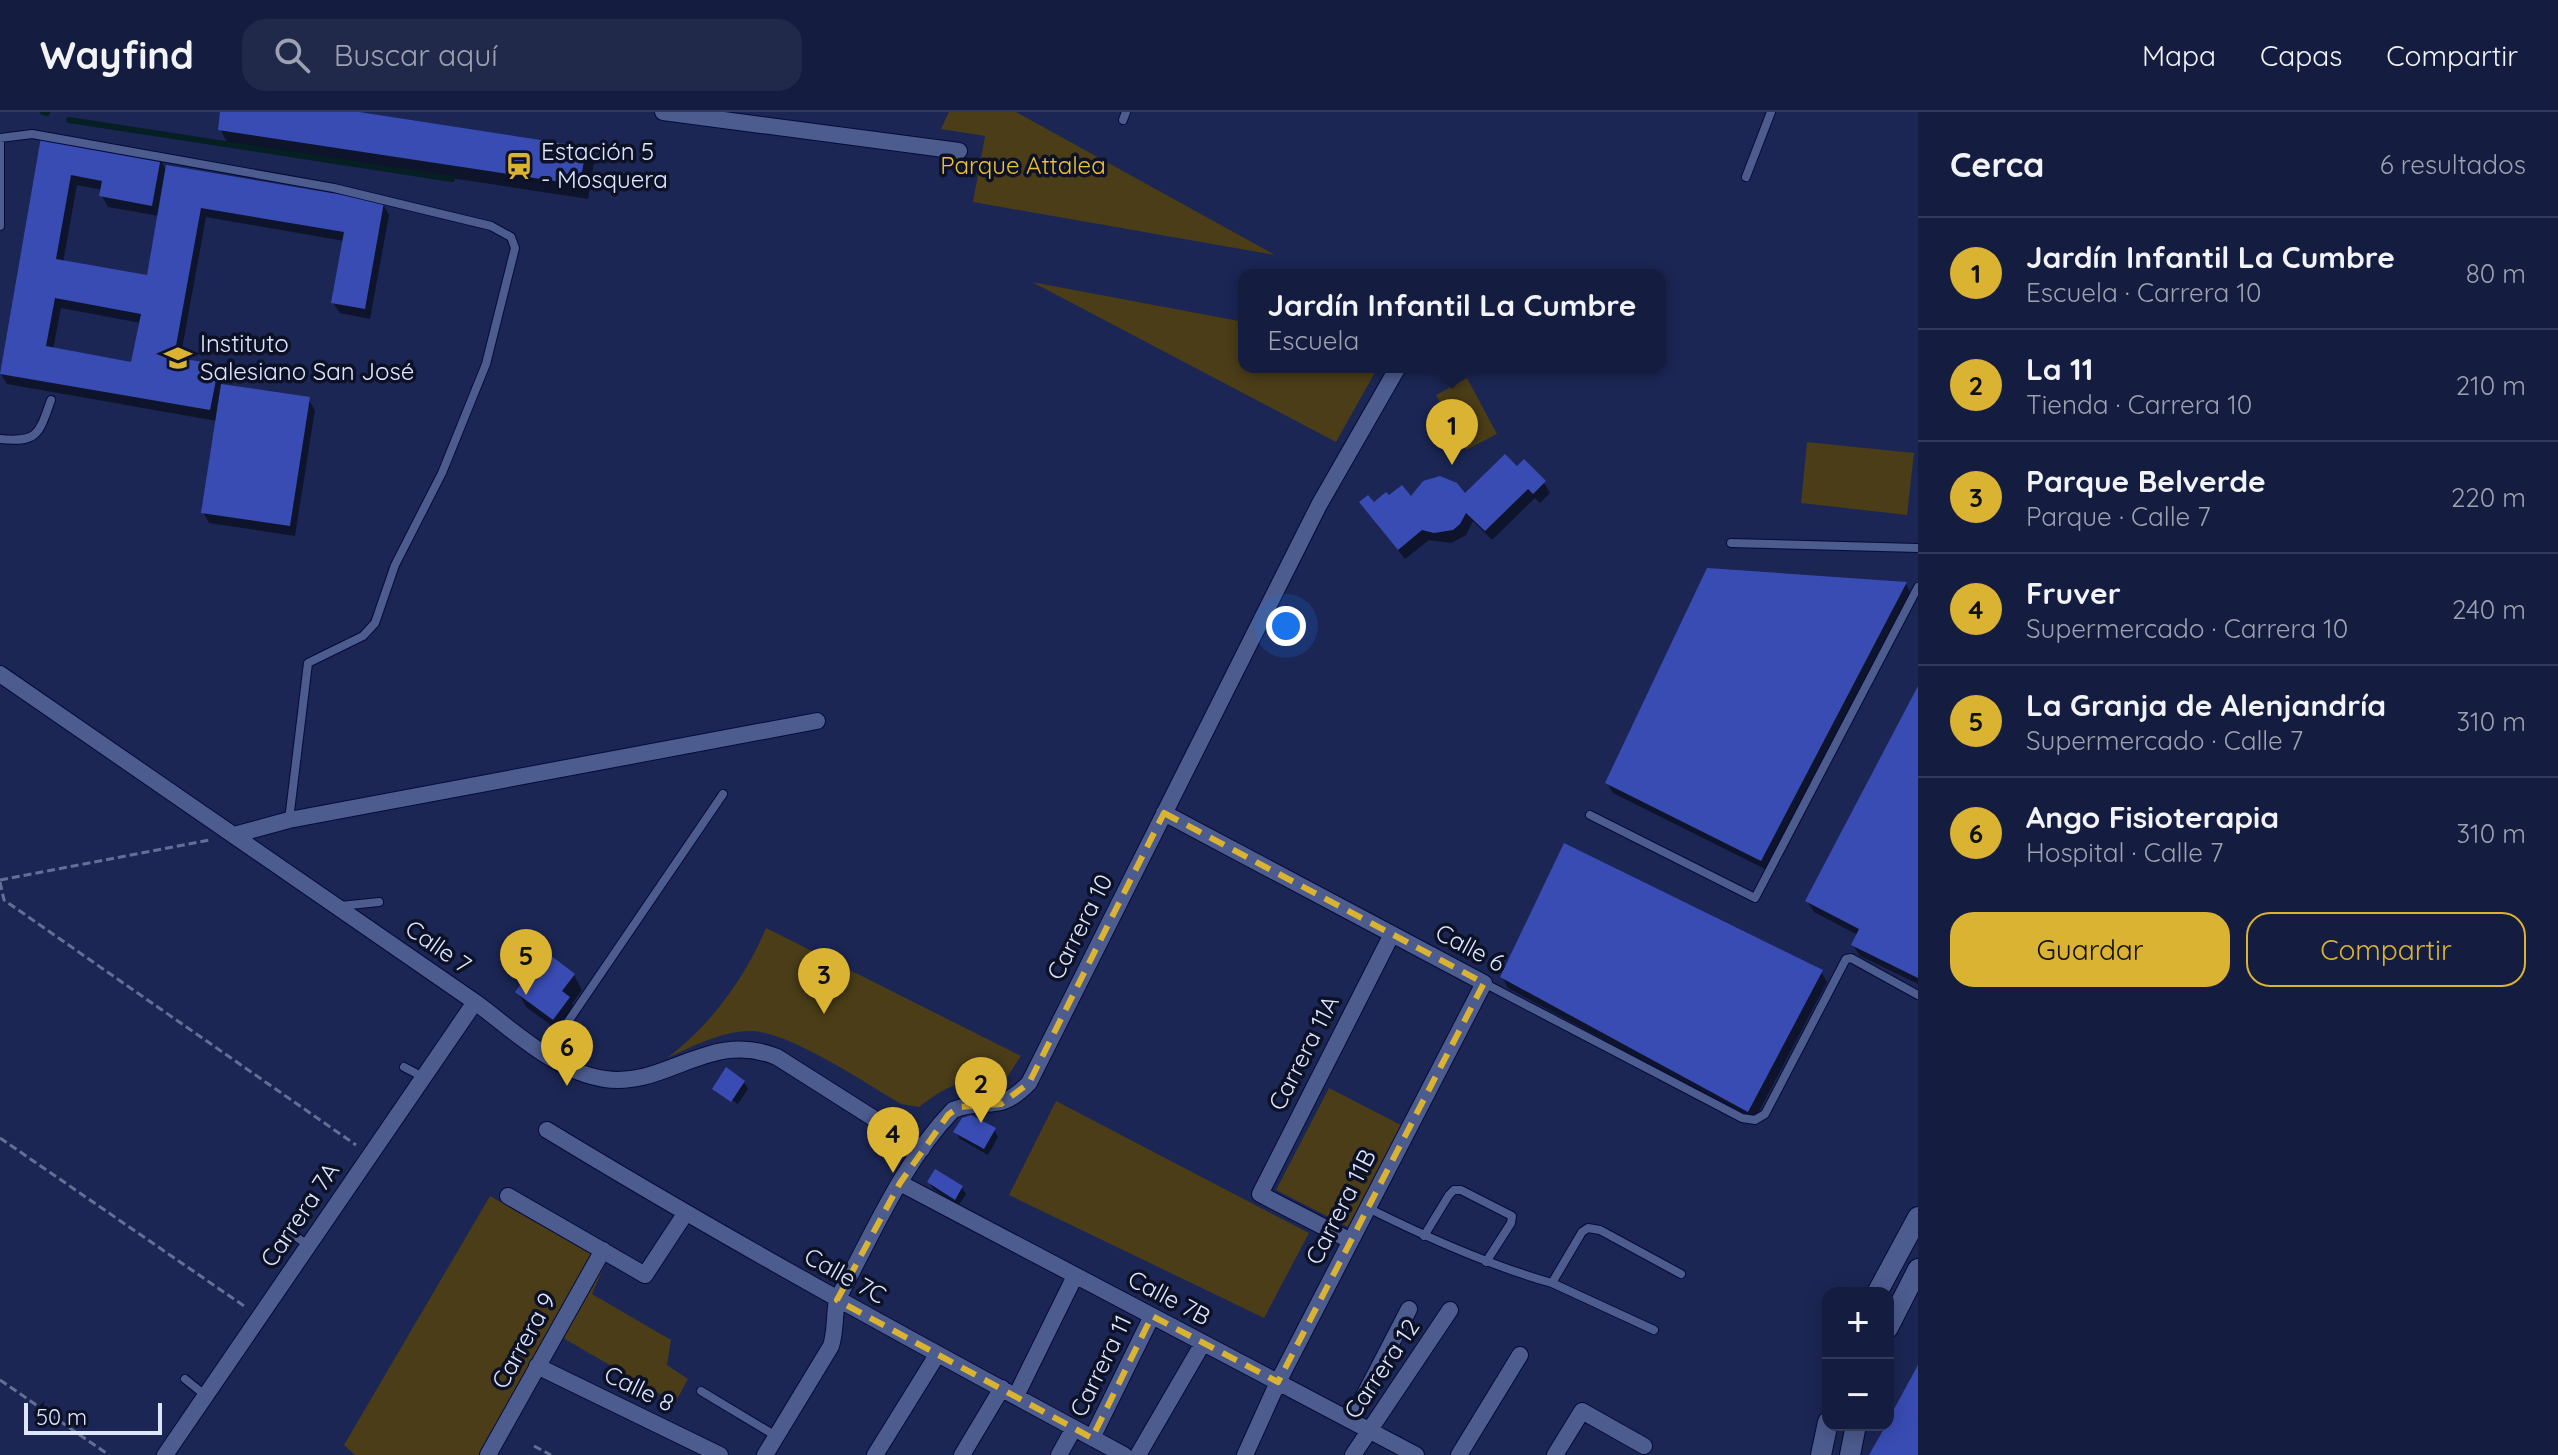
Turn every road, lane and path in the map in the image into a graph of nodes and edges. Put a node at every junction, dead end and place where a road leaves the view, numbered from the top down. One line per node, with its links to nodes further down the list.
1 (663, 112): 3 (street)
2 (1771, 112): 6 (lane)
3 (700, 115): 5 (street)
4 (0, 140): 7 (lane); 19 (lane)
5 (959, 151)
6 (1746, 177)
7 (0, 226)
8 (1395, 373): 17 (street, Carrera 10)
9 (51, 400): 10 (lane)
10 (0, 439)
11 (1731, 543): 12 (lane)
12 (1918, 548)
13 (1918, 587): 18 (lane)
14 (0, 674): 20 (street, Calle 7)
15 (817, 721): 19 (street)
16 (723, 794): 30 (lane)
17 (1164, 813): 26 (street, Calle 6); 35 (street, Carrera 10)
18 (1590, 815)
19 (289, 820): 20 (street)
20 (234, 835): 21 (path); 25 (street, Calle 7)
21 (0, 881): 22 (path)
22 (4, 900): 24 (path); 36 (path)
23 (379, 902): 25 (lane)
24 (0, 906)
25 (337, 907): 29 (street, Calle 7)
26 (1392, 934): 27 (street, Calle 6); 44 (street, Carrera 11A)
27 (1484, 983): 28 (lane, Calle 6); 39 (street, Carrera 11B)
28 (1918, 995)
29 (475, 1002): 30 (street, Calle 7); 32 (street, Carrera 7A)
30 (546, 1054): 35 (street, Calle 7)
31 (404, 1067): 32 (lane)
32 (423, 1077): 36 (street, Carrera 7A)
33 (547, 1130): 40 (street, Calle 7C)
34 (0, 1138): 56 (path)
35 (922, 1149): 37 (street, Carrera 10)
36 (371, 1155): 45 (street, Carrera 7A)
37 (900, 1183): 50 (street, Calle 7B); 53 (street, Carrera 10)
38 (508, 1196): 46 (street)
39 (1368, 1208): 43 (lane); 44 (street, Carrera 11B)
40 (685, 1214): 46 (street); 53 (street, Calle 7C)
41 (1918, 1217): 52 (street)
42 (289, 1232): 45 (lane)
43 (1424, 1236): 47 (lane); 47 (lane)
44 (1351, 1241): 66 (street, Carrera 11B)
45 (308, 1246): 56 (street, Carrera 7A)
46 (603, 1250): 63 (street, Carrera 9)
47 (1486, 1262): 51 (lane)
48 (1918, 1269): 58 (street)
49 (1681, 1274): 51 (lane)
50 (1075, 1276): 57 (street, Calle 7B); 68 (street)
51 (1552, 1283): 59 (lane)
52 (1880, 1287)
53 (837, 1300): 61 (street, Calle 7C); 75 (street, Carrera 10)
54 (1409, 1309): 70 (street, Carrera 12)
55 (1450, 1310): 72 (street, Carrera 12)
56 (260, 1316): 69 (street, Carrera 7A)
57 (1152, 1316): 60 (street, Calle 7B); 76 (street, Carrera 11)
58 (1894, 1316)
59 (1654, 1330)
60 (1203, 1343): 66 (street, Calle 7B); 89 (street)
61 (937, 1355): 68 (street, Calle 7C); 85 (street)
62 (1520, 1355): 93 (street)
63 (537, 1366): 81 (street, Carrera 9); 83 (street, Calle 8)
64 (185, 1379): 69 (lane)
65 (0, 1380): 79 (path)
66 (1278, 1382): 70 (street, Calle 7B); 90 (street, Carrera 11B)
67 (701, 1391): 75 (lane)
68 (1009, 1392): 71 (street, Calle 7C); 86 (street)
69 (206, 1395): 80 (street, Carrera 7A)
70 (1351, 1421): 72 (street, Calle 7B)
71 (1074, 1428): 76 (street, Calle 7C); 87 (street, Carrera 11)
72 (1369, 1429): 91 (street, Carrera 12); 92 (street, Calle 7B)
73 (1826, 1431): 95 (street)
74 (1855, 1431): 96 (street)
75 (776, 1436): 84 (street, Carrera 10)
76 (1092, 1438): 88 (street, Calle 7C)
77 (534, 1446): 82 (path)
78 (1644, 1446): 94 (street)
79 (109, 1455)
80 (165, 1455)
81 (488, 1455)
82 (551, 1455)
83 (720, 1455)
84 (765, 1455)
85 (875, 1455)
86 (962, 1455)
87 (1059, 1455)
88 (1124, 1455)
89 (1138, 1455)
90 (1245, 1455)
91 (1353, 1455)
92 (1416, 1455)
93 (1459, 1455)
94 (1555, 1455)
95 (1821, 1455)
96 (1850, 1455)

